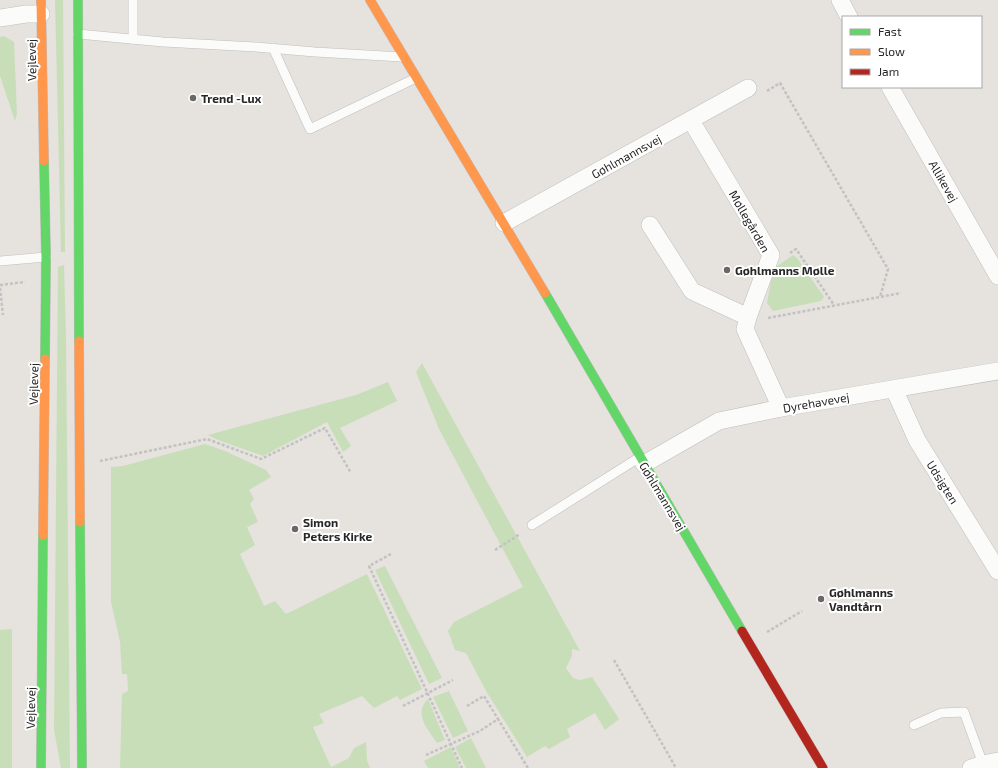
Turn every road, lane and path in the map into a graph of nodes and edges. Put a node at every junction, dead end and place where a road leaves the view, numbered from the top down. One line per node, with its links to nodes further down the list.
1 (78, 0): 8 (main road)
2 (132, 0): 9 (lane)
3 (370, 0): 11 (main road, Gøhlmannsvej)
4 (840, 0): 6 (street)
5 (41, 7): 7 (street); 19 (main road, Vejlevej)
6 (848, 16)
7 (0, 18)
8 (78, 34): 9 (lane); 32 (main road)
9 (133, 39): 10 (lane)
10 (273, 48): 11 (lane); 12 (lane)
11 (403, 57): 12 (main road, Gøhlmannsvej)
12 (416, 78): 16 (main road, Gøhlmannsvej)
13 (748, 88): 16 (street, Gøhlmannsvej); 24 (path)
14 (891, 88): 21 (street, Allikevej)
15 (696, 129): 18 (street, Møllegården)
16 (504, 223): 31 (main road, Gøhlmannsvej)
17 (650, 224): 27 (street)
18 (771, 255): 25 (path); 27 (street, Møllegården)
19 (46, 257): 20 (lane); 50 (main road, Vejlevej)
20 (0, 261)
21 (998, 276)
22 (0, 288): 26 (path)
23 (901, 293): 24 (path)
24 (880, 297): 25 (path)
25 (834, 305): 27 (path)
26 (3, 315)
27 (748, 317): 30 (street, Møllegården)
28 (998, 371): 29 (street, Dyrehavevej)
29 (894, 389): 30 (street, Dyrehavevej); 37 (street, Udsigten)
30 (781, 408): 31 (street, Dyrehavevej)
31 (642, 460): 34 (lane); 39 (main road, Gøhlmannsvej)
32 (79, 465): 33 (path); 51 (main road)
33 (351, 473)
34 (532, 525): 35 (path)
35 (495, 550)
36 (391, 554): 42 (path)
37 (998, 571)
38 (802, 611): 39 (path)
39 (749, 642): 55 (main road, Gøhlmannsvej)
40 (614, 660): 54 (path)
41 (454, 680): 42 (path)
42 (428, 693): 43 (path); 47 (path)
43 (403, 706)
44 (467, 706): 45 (path)
45 (498, 719): 47 (path); 53 (path)
46 (914, 725): 49 (lane)
47 (451, 744): 48 (path); 52 (path)
48 (426, 755)
49 (984, 764)
50 (41, 768)
51 (82, 768)
52 (462, 768)
53 (528, 768)
54 (676, 768)
55 (824, 768)

